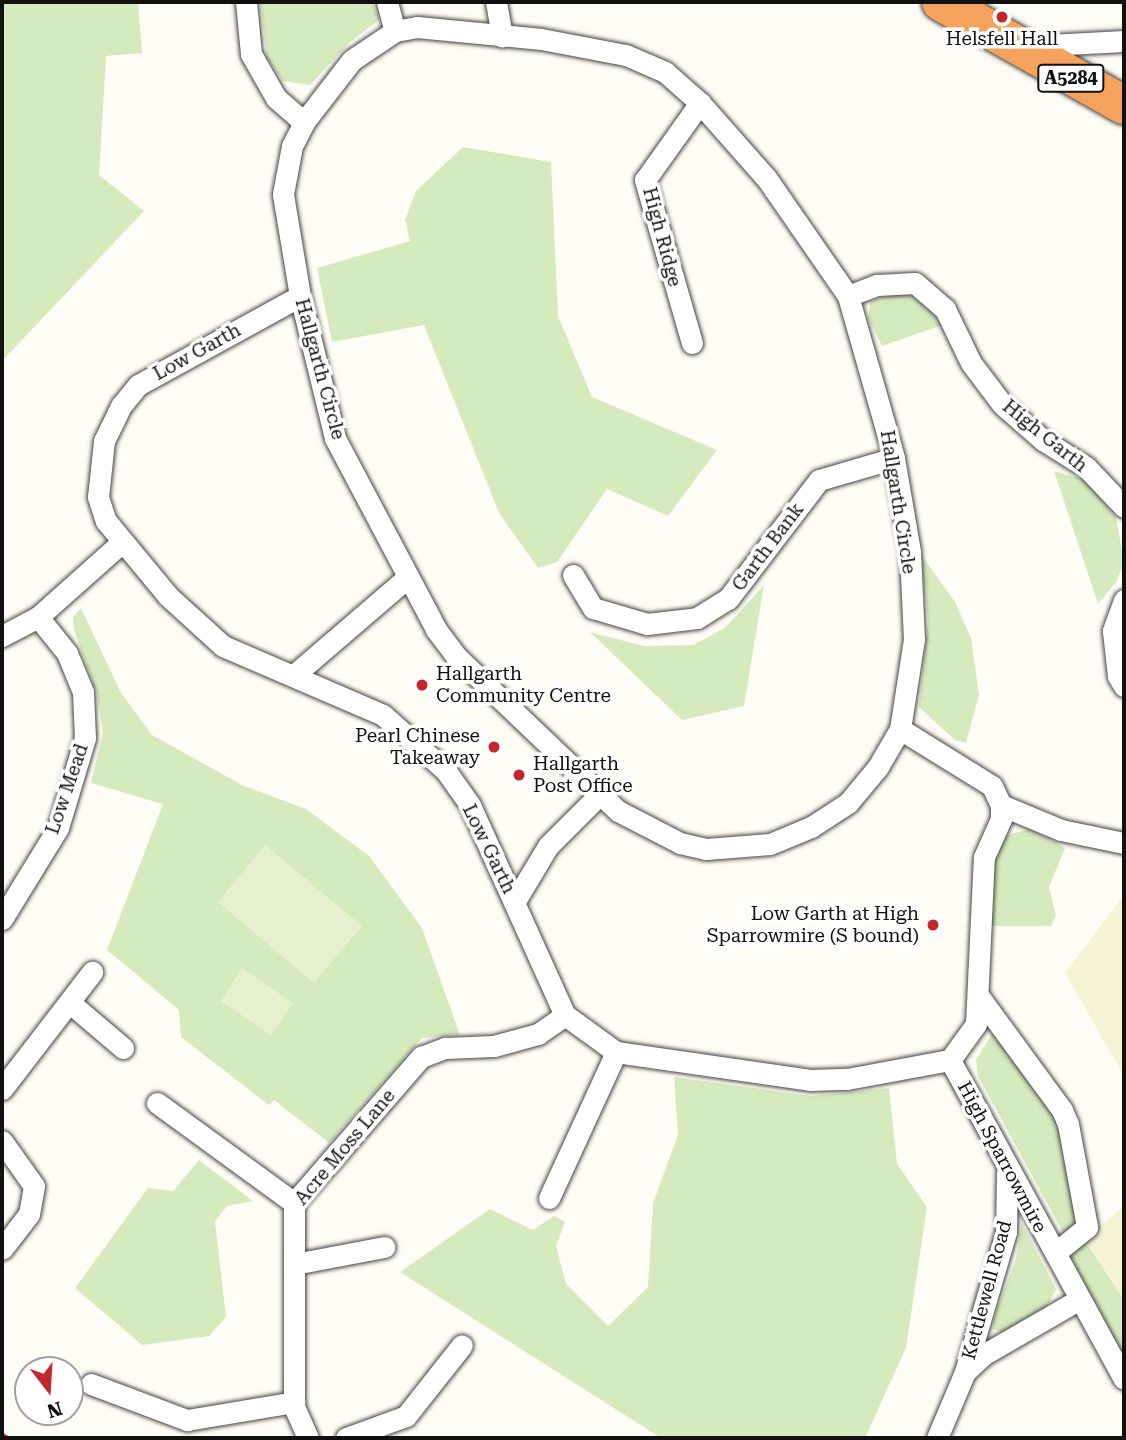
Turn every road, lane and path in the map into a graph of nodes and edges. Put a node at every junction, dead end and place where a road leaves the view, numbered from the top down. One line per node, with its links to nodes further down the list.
1 (246, 2): 11 (street)
2 (387, 2): 5 (street)
3 (496, 2): 6 (street)
4 (941, 2): 8 (highway, A5284)
5 (395, 31): 6 (street, Hallgarth Circle); 11 (street, Hallgarth Circle)
6 (502, 36): 9 (street, Hallgarth Circle)
7 (1124, 41): 8 (street)
8 (1020, 48): 10 (highway, A5284)
9 (700, 103): 13 (street, Hallgarth Circle); 14 (street, High Ridge)
10 (1124, 105)
11 (304, 122): 12 (street, Hallgarth Circle)
12 (300, 296): 17 (street, Low Garth); 19 (street, Hallgarth Circle)
13 (848, 296): 15 (street, Hallgarth Circle); 16 (street, High Garth)
14 (692, 343)
15 (894, 458): 18 (street, Garth Bank); 25 (street, Hallgarth Circle)
16 (1124, 506)
17 (121, 543): 21 (street); 23 (street, Low Garth)
18 (573, 575)
19 (408, 577): 23 (street); 26 (street, Hallgarth Circle)
20 (1124, 600): 24 (street)
21 (38, 617): 22 (street); 30 (street, Low Mead)
22 (2, 636)
23 (294, 675): 29 (street, Low Garth)
24 (1124, 686)
25 (900, 729): 26 (street, Hallgarth Circle); 27 (street)
26 (599, 795): 29 (street)
27 (1001, 805): 28 (street); 32 (street)
28 (1124, 843)
29 (515, 901): 34 (street, Low Garth)
30 (2, 919)
31 (92, 972): 33 (street)
32 (980, 998): 37 (street); 46 (street, High Sparrowmire)
33 (69, 1002): 35 (street); 38 (street)
34 (565, 1015): 36 (street, Low Garth); 43 (street, Acre Moss Lane)
35 (123, 1048)
36 (616, 1052): 37 (street, Low Garth); 42 (street)
37 (950, 1060): 41 (street, High Sparrowmire)
38 (2, 1089)
39 (157, 1102): 43 (street)
40 (2, 1141): 45 (street)
41 (1006, 1165): 46 (street, High Sparrowmire); 50 (street, Kettlewell Road)
42 (549, 1198)
43 (294, 1203): 47 (street, Acre Moss Lane)
44 (384, 1247): 47 (street)
45 (2, 1249)
46 (1055, 1253): 48 (street, High Sparrowmire)
47 (294, 1264): 53 (street, Acre Moss Lane)
48 (1080, 1299): 50 (street, Kettlewell Road); 51 (street, High Sparrowmire)
49 (461, 1345): 55 (street)
50 (965, 1373): 56 (street, Kettlewell Road)
51 (1124, 1379)
52 (91, 1384): 53 (street)
53 (294, 1402): 54 (street, Acre Moss Lane)
54 (309, 1438)
55 (346, 1438)
56 (937, 1438)

